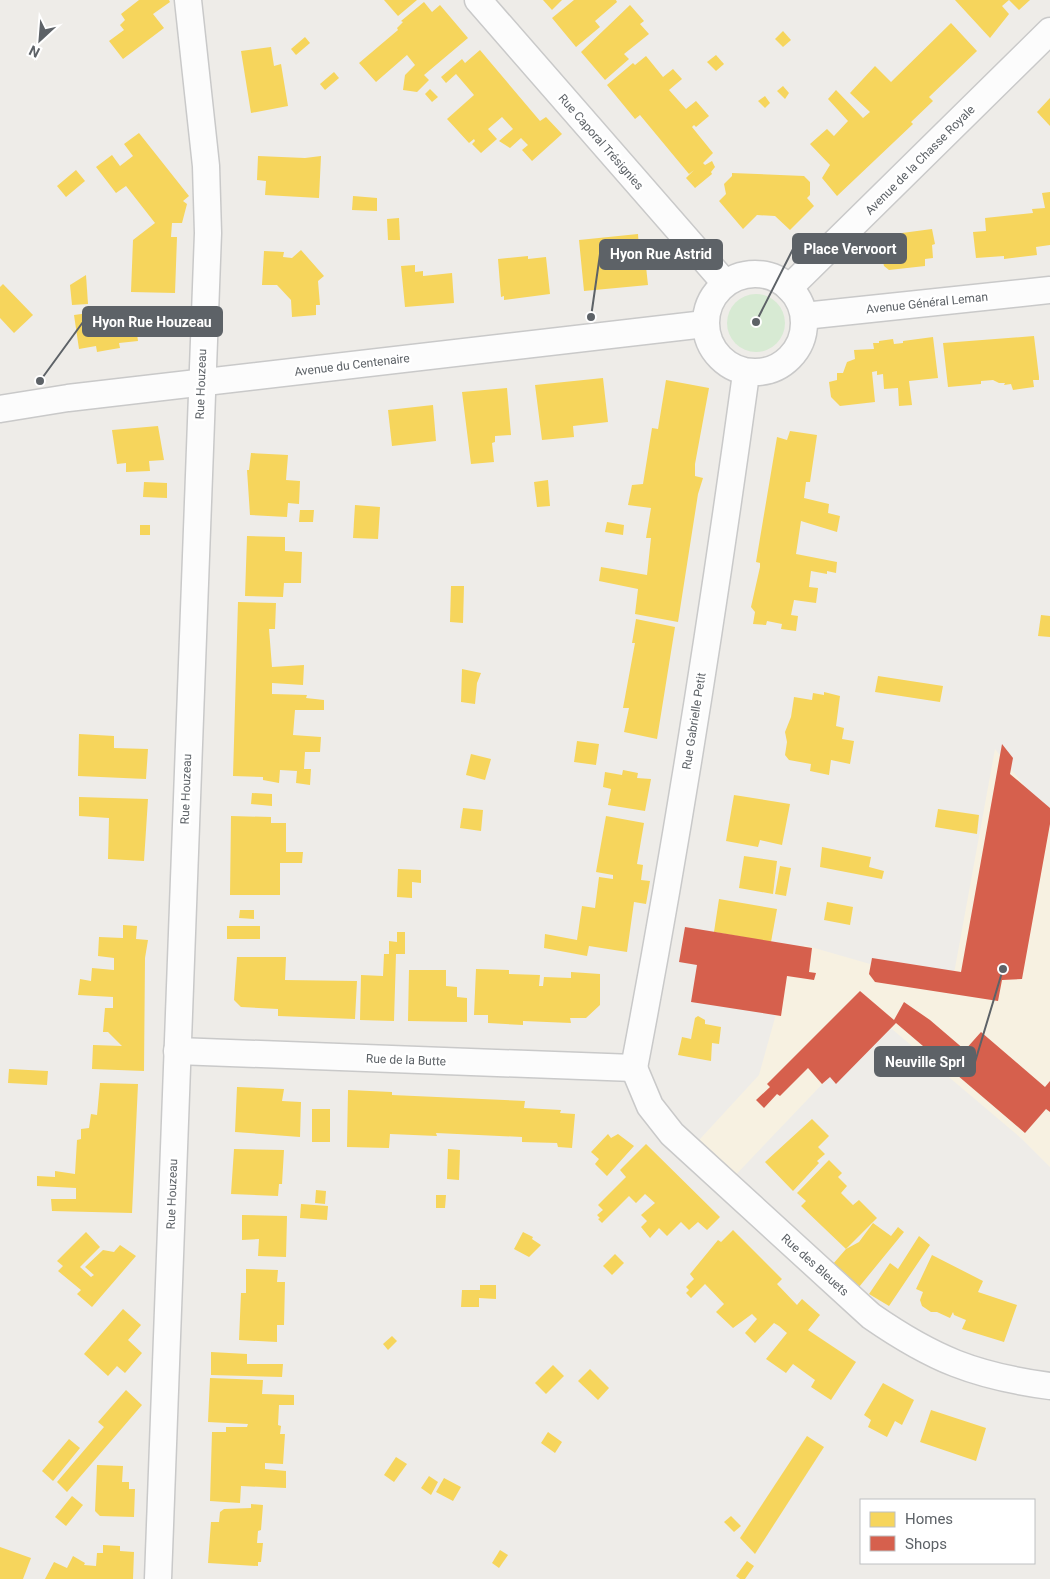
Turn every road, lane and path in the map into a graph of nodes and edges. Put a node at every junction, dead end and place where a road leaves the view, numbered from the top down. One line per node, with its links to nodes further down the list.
1 (188, 0): 10 (street, Rue Houzeau)
2 (478, 0): 4 (street, Rue Caporal Trésignies)
3 (1050, 31): 5 (street, Avenue de la Chasse Royale)
4 (725, 283): 5 (street); 8 (street)
5 (789, 288): 7 (street)
6 (1050, 290): 7 (street, Avenue Général Leman)
7 (804, 316): 9 (street)
8 (705, 324): 9 (street); 10 (street, Avenue du Centenaire)
9 (746, 374): 13 (street, Rue Gabrielle Petit)
10 (201, 383): 11 (street, Avenue du Centenaire); 12 (street, Rue Houzeau)
11 (0, 408)
12 (178, 1051): 13 (street, Rue de la Butte); 15 (street, Rue Houzeau)
13 (634, 1068): 14 (street, Rue des Bleuets)
14 (1050, 1386)
15 (158, 1579)

